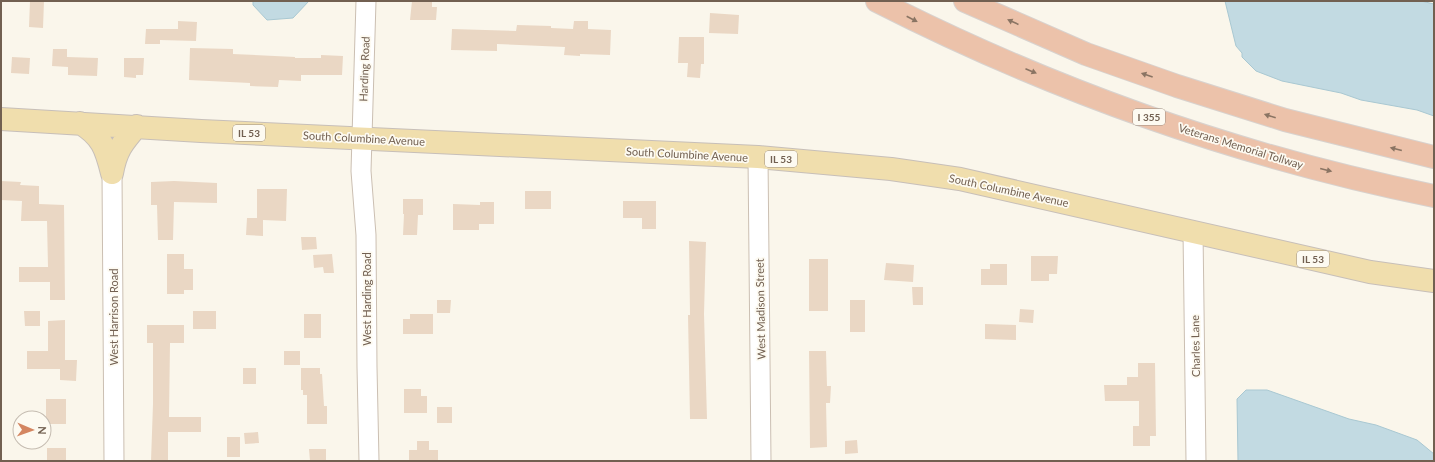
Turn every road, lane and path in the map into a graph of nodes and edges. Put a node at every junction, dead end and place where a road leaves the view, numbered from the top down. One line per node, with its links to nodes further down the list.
1 (366, 1): 7 (street, Harding Road)
2 (877, 1): 11 (highway, Veterans Memorial Tollway / I 355, one-way to 11)
3 (965, 1): 9 (highway, one-way to 3)
4 (1, 118): 5 (main road, South Columbine Avenue / IL 53)
5 (80, 123): 6 (main road, South Columbine Avenue / IL 53); 10 (main road)
6 (137, 126): 7 (main road, South Columbine Avenue / IL 53); 10 (main road)
7 (361, 137): 8 (main road, South Columbine Avenue / IL 53); 15 (street, West Harding Road)
8 (758, 157): 12 (main road, South Columbine Avenue / IL 53); 16 (street, West Madison Street)
9 (1434, 157)
10 (112, 174): 14 (street, West Harrison Road)
11 (1434, 196)
12 (1193, 231): 13 (main road, South Columbine Avenue / IL 53); 17 (street, Charles Lane)
13 (1434, 282)
14 (114, 461)
15 (369, 461)
16 (761, 461)
17 (1196, 461)

